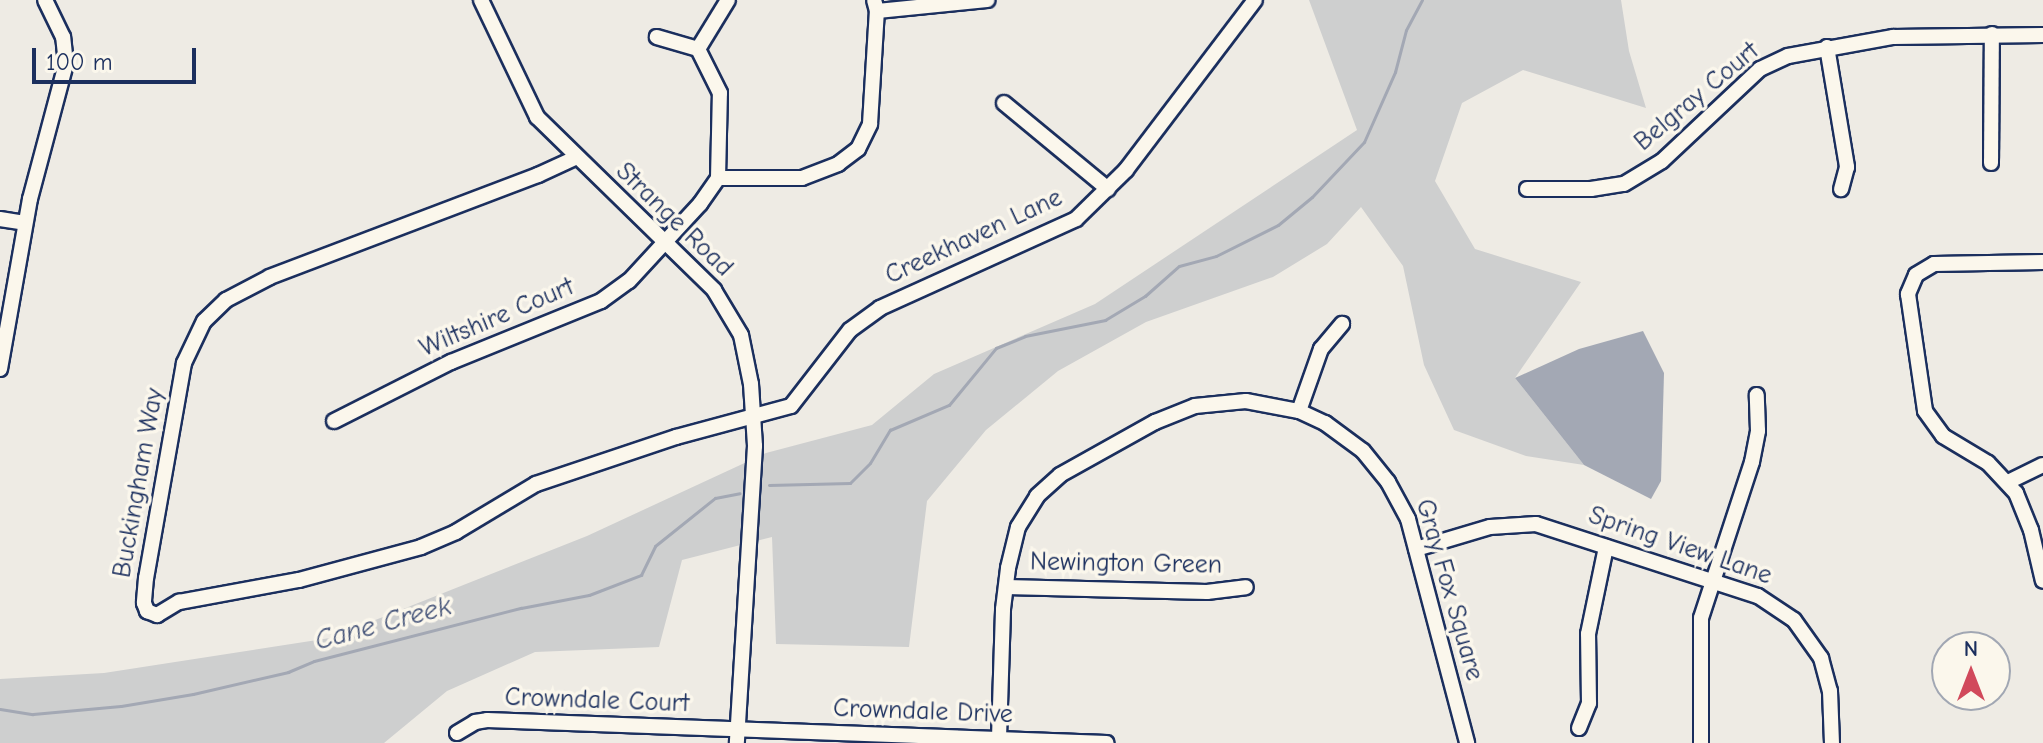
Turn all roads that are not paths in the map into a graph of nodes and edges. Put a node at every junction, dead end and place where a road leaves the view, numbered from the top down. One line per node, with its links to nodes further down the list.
1 (45, 0): 20 (street)
2 (481, 0): 13 (street, Strange Road)
3 (728, 0): 11 (street)
4 (987, 0): 6 (street)
5 (1255, 0): 16 (street, Creekhaven Lane)
6 (876, 6): 15 (street)
7 (1992, 34): 8 (street, Belgray Court); 10 (street, Belgray Court); 14 (street)
8 (2043, 35)
9 (657, 37): 11 (street)
10 (1827, 47): 17 (street, Belgray Court); 18 (street)
11 (698, 49): 15 (street)
12 (1004, 103): 16 (street)
13 (575, 158): 21 (street, Strange Road); 27 (street, Buckingham Way)
14 (1991, 163)
15 (718, 178): 21 (street, Wiltshire Court)
16 (1108, 189): 27 (street, Creekhaven Lane)
17 (1527, 189)
18 (1841, 189)
19 (0, 219): 20 (street)
20 (25, 223): 24 (street)
21 (665, 241): 27 (street, Strange Road); 28 (street, Wiltshire Court)
22 (2043, 262): 30 (street)
23 (1342, 324): 26 (street)
24 (0, 369)
25 (1757, 395): 33 (street)
26 (1299, 411): 32 (street, Gray Fox Square); 35 (street, Gray Fox Square)
27 (754, 413): 39 (street, Strange Road)
28 (334, 421)
29 (2043, 465): 30 (street)
30 (2008, 482): 34 (street)
31 (1606, 547): 32 (street, Spring View Lane); 33 (street, Spring View Lane); 37 (street)
32 (1416, 549): 42 (street, Gray Fox Square)
33 (1712, 580): 43 (street); 44 (street, Spring View Lane)
34 (2043, 581)
35 (1006, 587): 36 (street, Newington Green); 40 (street, Gray Fox Square)
36 (1246, 587)
37 (1579, 728)
38 (457, 733): 39 (street, Crowndale Court)
39 (738, 737): 40 (street, Crowndale Drive)
40 (999, 738): 41 (street, Crowndale Drive)
41 (1107, 743)
42 (1467, 743)
43 (1701, 743)
44 (1832, 743)

